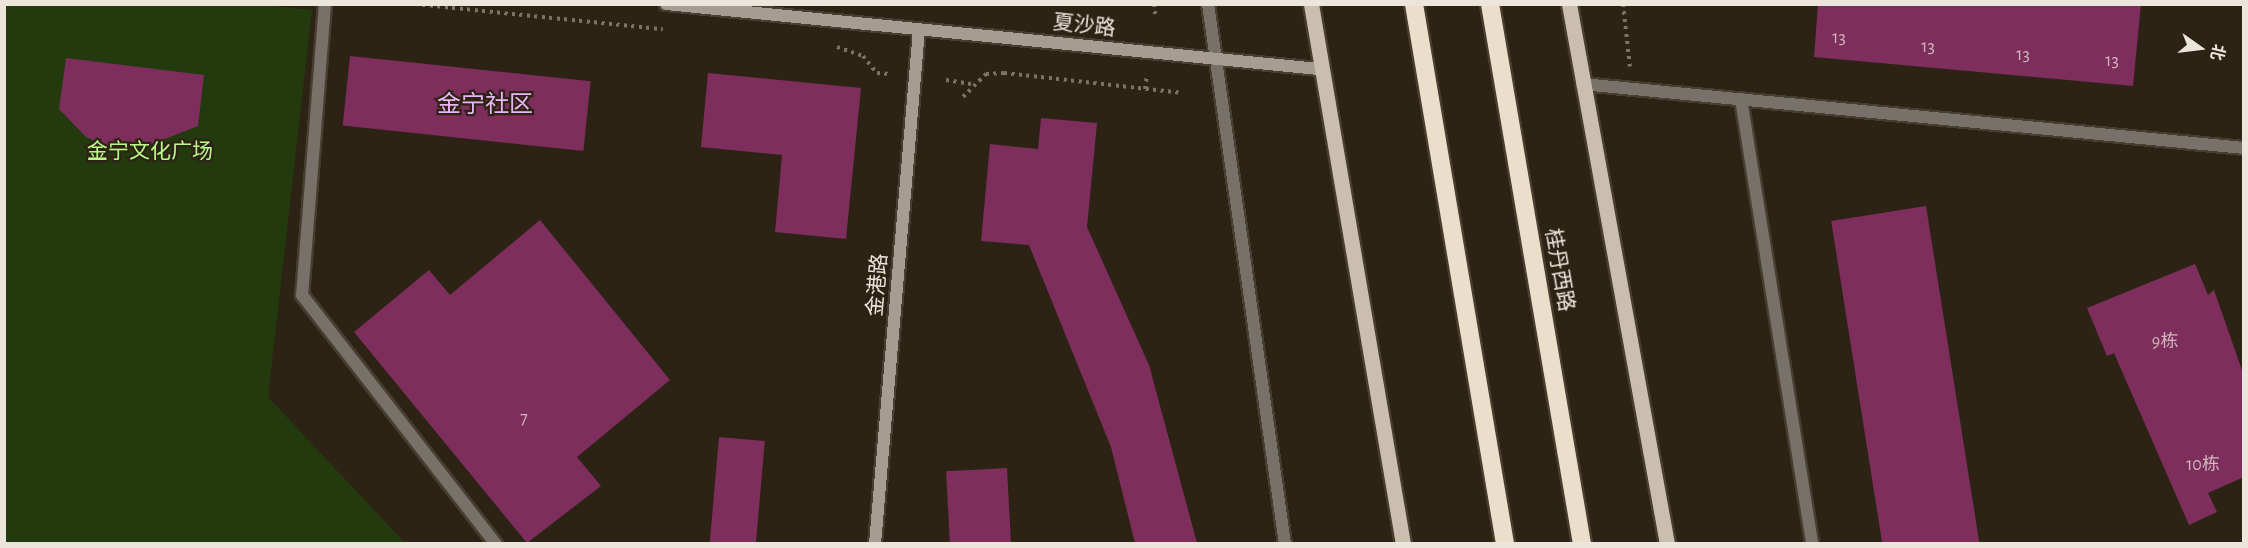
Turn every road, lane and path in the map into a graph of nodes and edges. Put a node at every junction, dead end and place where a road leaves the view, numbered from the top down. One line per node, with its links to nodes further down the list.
1 (325, 4): 28 (street)
2 (416, 4): 12 (path)
3 (666, 4): 13 (street, 夏沙路)
4 (1154, 4): 11 (path)
5 (1208, 4): 15 (street)
6 (1311, 4): 16 (main road)
7 (1414, 4): 34 (highway)
8 (1490, 4): 35 (highway, 桂丹西路)
9 (1569, 4): 21 (main road)
10 (1623, 4): 18 (path)
11 (1155, 14)
12 (674, 30)
13 (919, 30): 15 (street, 夏沙路); 29 (street, 金港路)
14 (827, 46): 17 (path)
15 (1219, 59): 16 (street, 夏沙路); 30 (street)
16 (1318, 69): 26 (main road)
17 (891, 75)
18 (1631, 77)
19 (946, 80): 20 (path)
20 (972, 84): 22 (path); 23 (path)
21 (1582, 84): 24 (street); 27 (main road)
22 (1183, 93)
23 (963, 97)
24 (1741, 99): 25 (street); 36 (street)
25 (2244, 148)
26 (1400, 523): 31 (main road); 32 (main road); 33 (main road)
27 (1664, 539)
28 (496, 543)
29 (875, 543)
30 (1285, 543)
31 (1393, 543)
32 (1403, 543)
33 (1409, 543)
34 (1505, 543)
35 (1582, 543)
36 (1812, 543)

